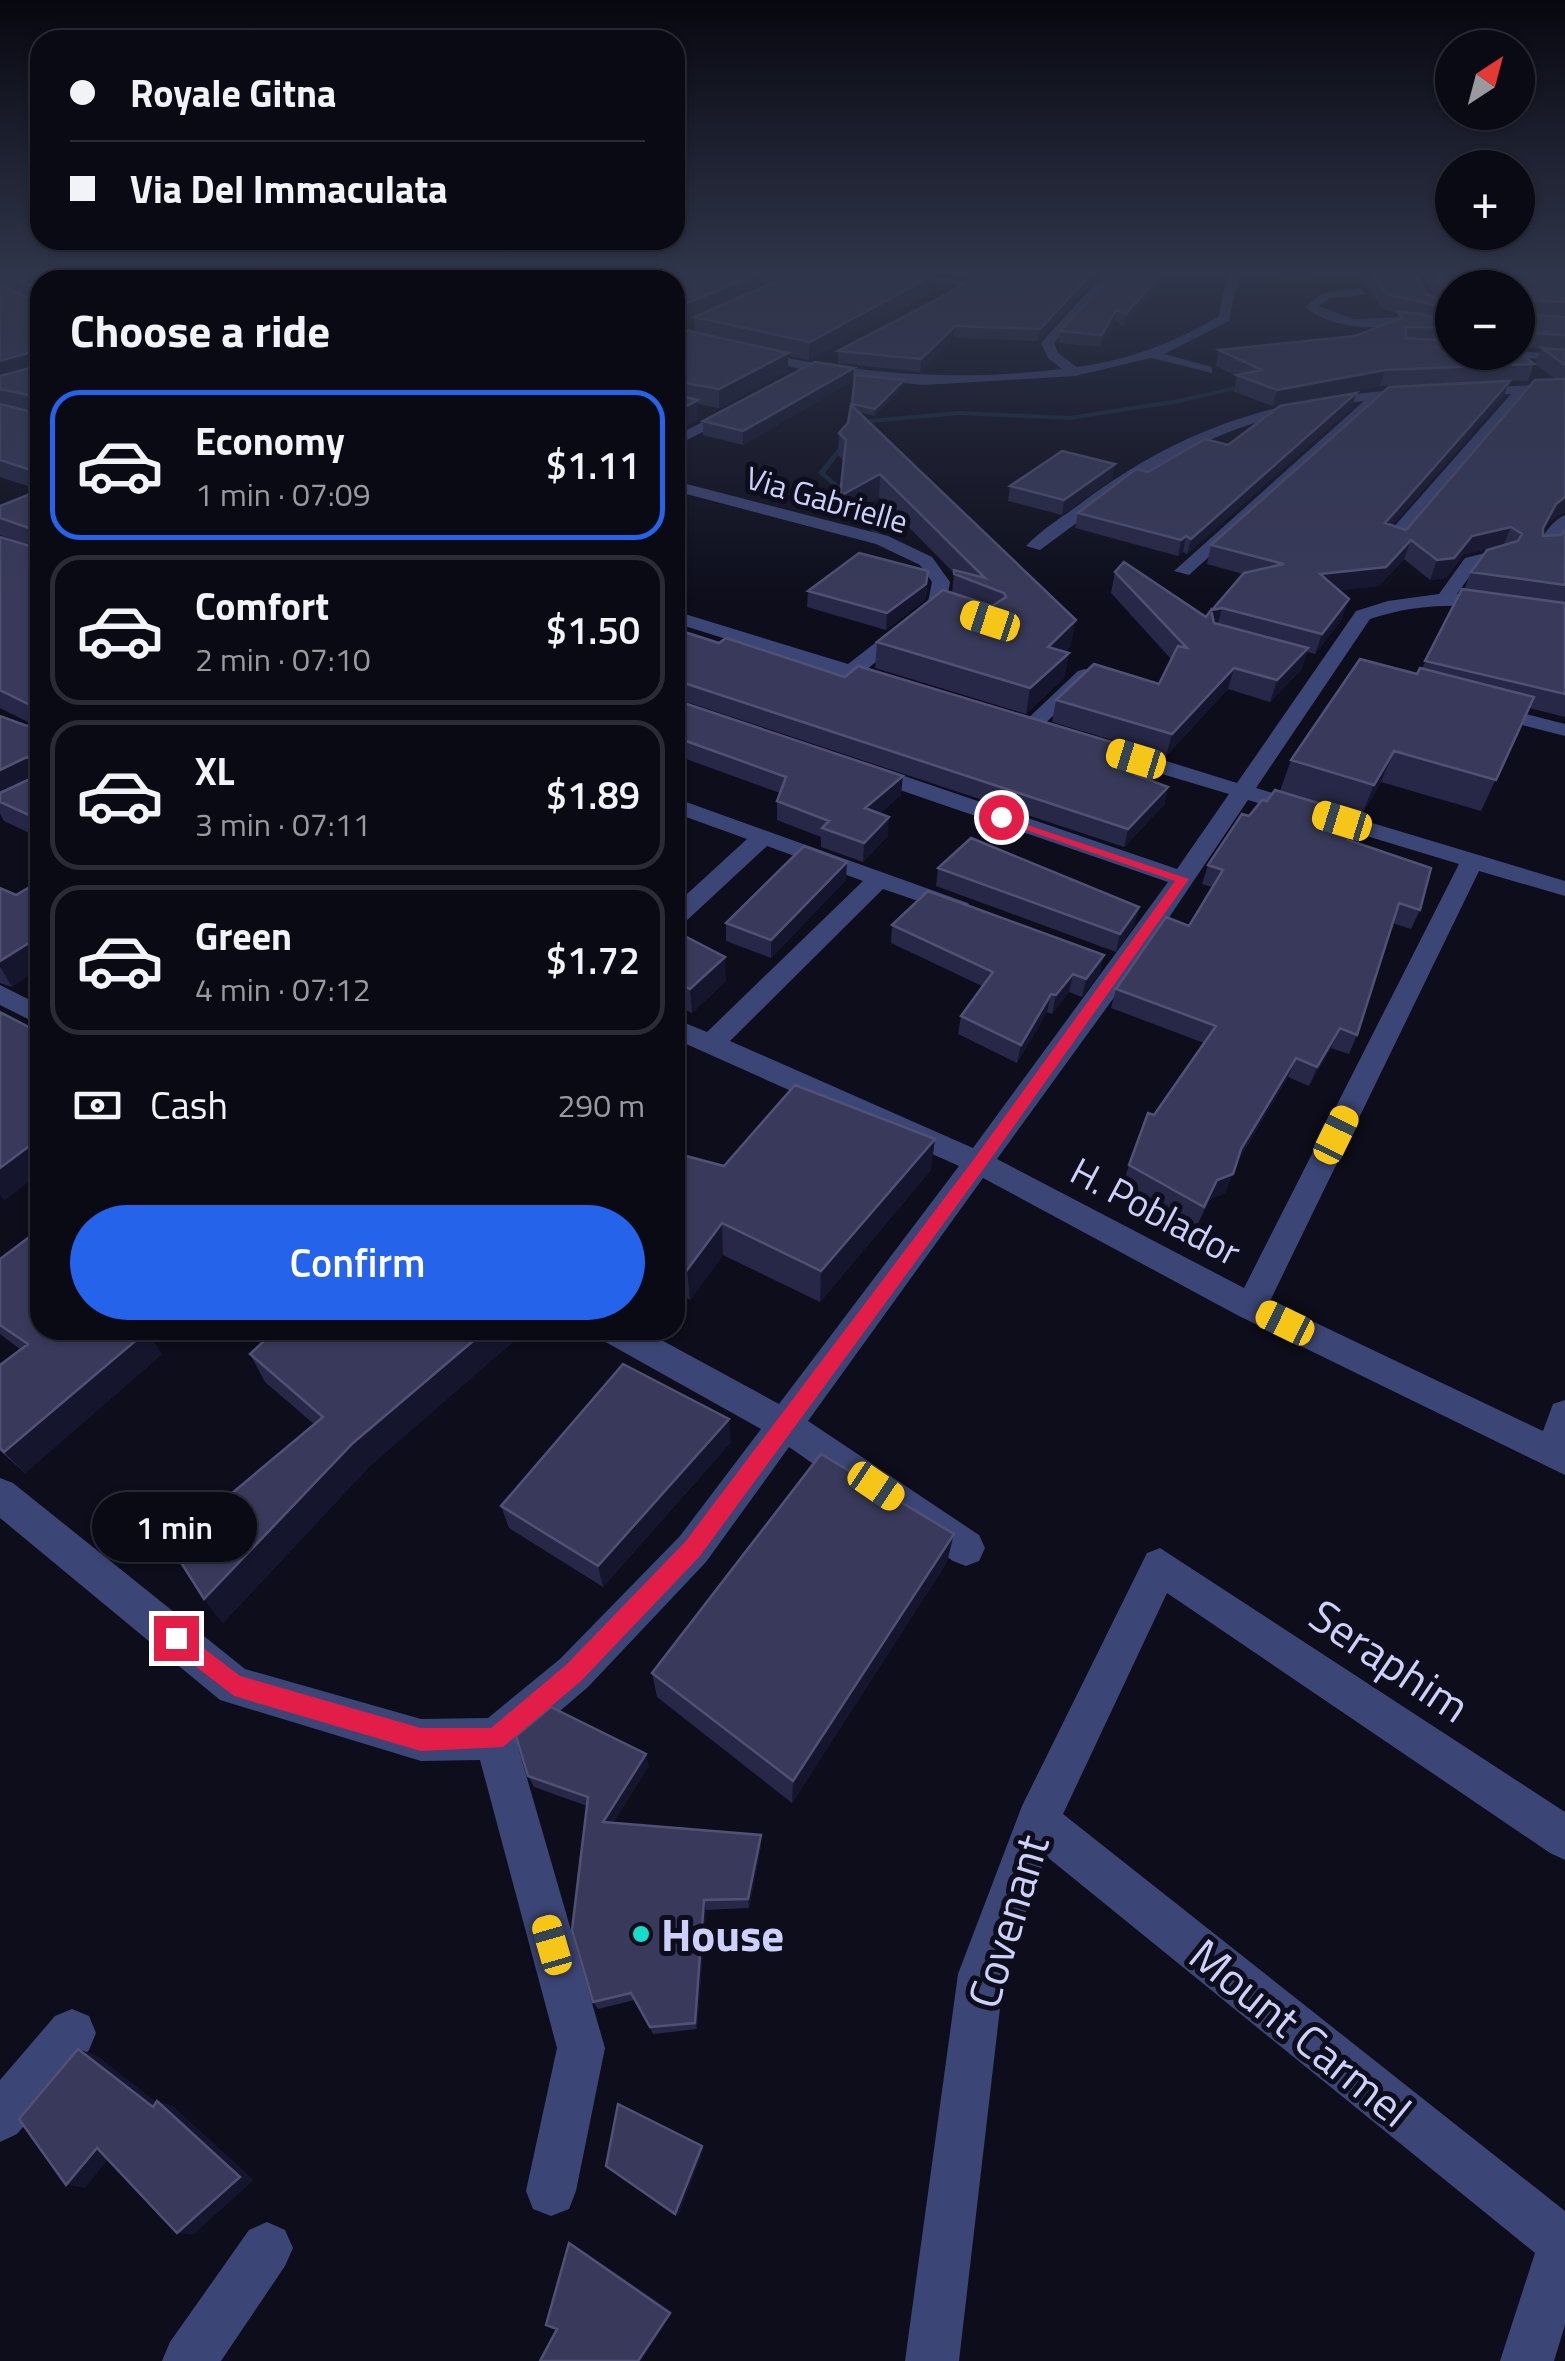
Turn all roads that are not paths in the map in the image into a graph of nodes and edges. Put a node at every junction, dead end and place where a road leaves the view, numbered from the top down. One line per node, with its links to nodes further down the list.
1 (1559, 388): 2 (street)
2 (1524, 389): 3 (street); 12 (street)
3 (1457, 391)
4 (1438, 392): 5 (street)
5 (1380, 394): 13 (street); 16 (street)
6 (753, 400): 8 (street)
7 (691, 410): 8 (street)
8 (722, 416): 9 (street)
9 (685, 436)
10 (685, 489): 20 (street, Via Gabrielle)
11 (1565, 520): 14 (street)
12 (1390, 542)
13 (1034, 546)
14 (1544, 548)
15 (1501, 554): 17 (street)
16 (1183, 571)
17 (1446, 596): 18 (street); 28 (street)
18 (1565, 616)
19 (685, 620): 20 (street)
20 (851, 672): 22 (street)
21 (1085, 676): 24 (street)
22 (905, 688)
23 (1473, 706): 25 (street)
24 (1030, 727)
25 (1565, 730)
26 (1083, 743): 28 (street)
27 (844, 764): 33 (street)
28 (1243, 791): 31 (street); 33 (street)
29 (685, 809): 30 (street)
30 (763, 837): 32 (street); 35 (street)
31 (1472, 861): 34 (street); 42 (street)
32 (879, 879): 36 (street); 40 (street)
33 (1182, 879): 41 (street)
34 (1565, 889)
35 (685, 909)
36 (984, 917)
37 (0, 994): 38 (street)
38 (30, 1010)
39 (685, 1033): 40 (street, H. Poblador)
40 (710, 1044): 41 (street, H. Poblador)
41 (980, 1163): 42 (street, H. Poblador); 45 (street)
42 (1251, 1307): 46 (street, H. Poblador)
43 (632, 1340): 45 (street)
44 (1565, 1414): 46 (street)
45 (785, 1425): 48 (street); 50 (street)
46 (1559, 1456)
47 (0, 1495): 50 (street)
48 (966, 1548)
49 (1160, 1566): 51 (street, Covenant); 52 (street, Seraphim)
50 (495, 1739): 55 (street)
51 (1037, 1821): 56 (street, Mount Carmel); 59 (street, Covenant)
52 (1565, 1838)
53 (72, 2033): 54 (street)
54 (0, 2117)
55 (551, 2191)
56 (1564, 2241): 60 (street)
57 (268, 2248): 58 (street)
58 (189, 2361)
59 (932, 2361)
60 (1527, 2361)

